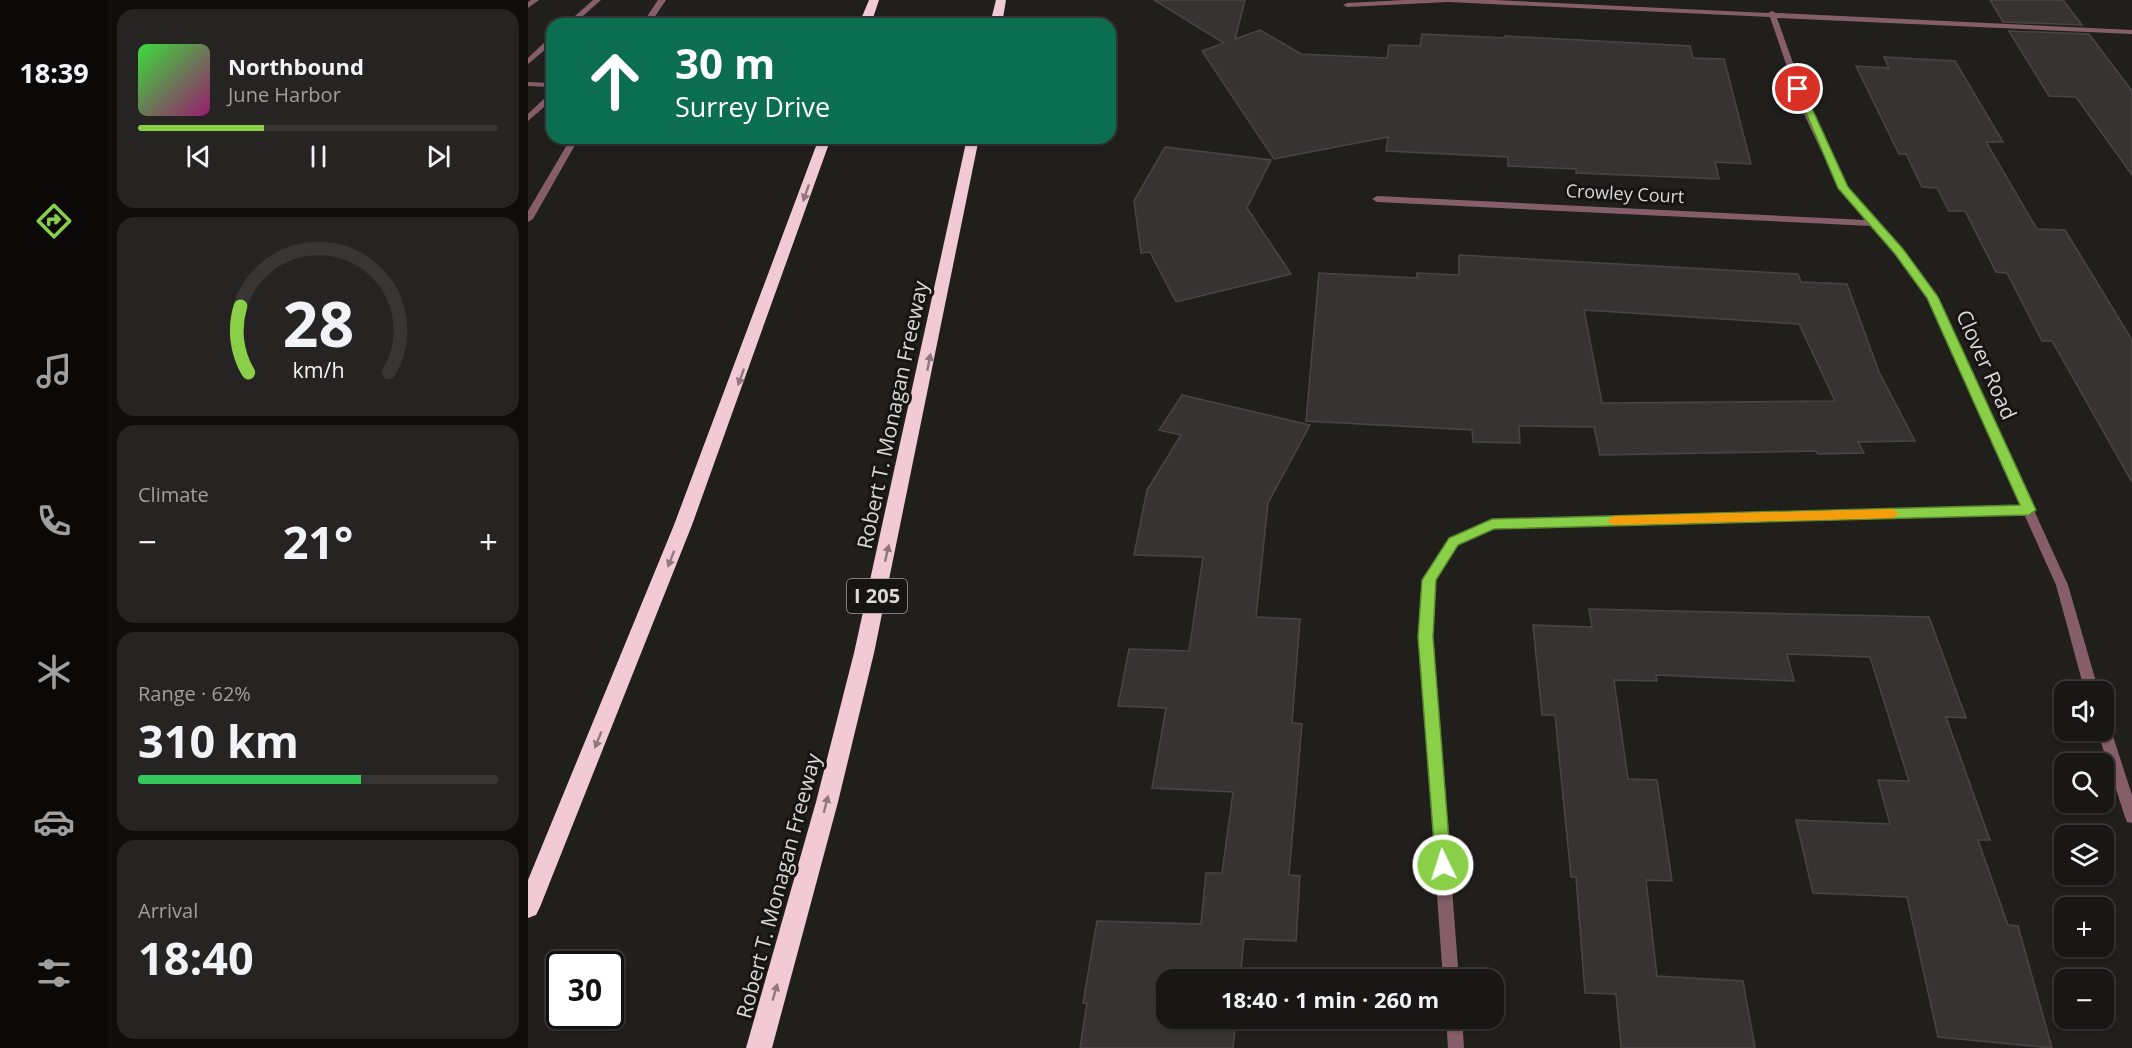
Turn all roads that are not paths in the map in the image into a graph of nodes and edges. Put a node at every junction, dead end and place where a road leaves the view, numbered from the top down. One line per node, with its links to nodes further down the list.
1 (535, 0): 7 (street)
2 (597, 0): 9 (street)
3 (662, 0): 10 (street)
4 (874, 0): 11 (highway)
5 (1000, 0): 12 (highway)
6 (1347, 5): 8 (street)
7 (528, 6)
8 (1772, 13): 13 (street); 25 (street, Clover Road)
9 (577, 18)
10 (650, 18)
11 (867, 18)
12 (997, 18)
13 (2132, 32)
14 (546, 46): 15 (street)
15 (528, 62)
16 (528, 84): 17 (street)
17 (546, 86)
18 (546, 102): 19 (street)
19 (528, 119)
20 (572, 144): 24 (street)
21 (823, 144): 30 (highway, one-way to 30)
22 (972, 144): 33 (highway, Robert T. Monagan Freeway / I 205, one-way to 22)
23 (1377, 199): 25 (street, Crowley Court)
24 (528, 219)
25 (1871, 223): 26 (street, Clover Road)
26 (2029, 510): 27 (street, Clover Road); 31 (street)
27 (2089, 681)
28 (2108, 741): 29 (street)
29 (2132, 817)
30 (528, 907)
31 (1450, 969)
32 (1455, 1029): 34 (street)
33 (759, 1048)
34 (1456, 1048)

